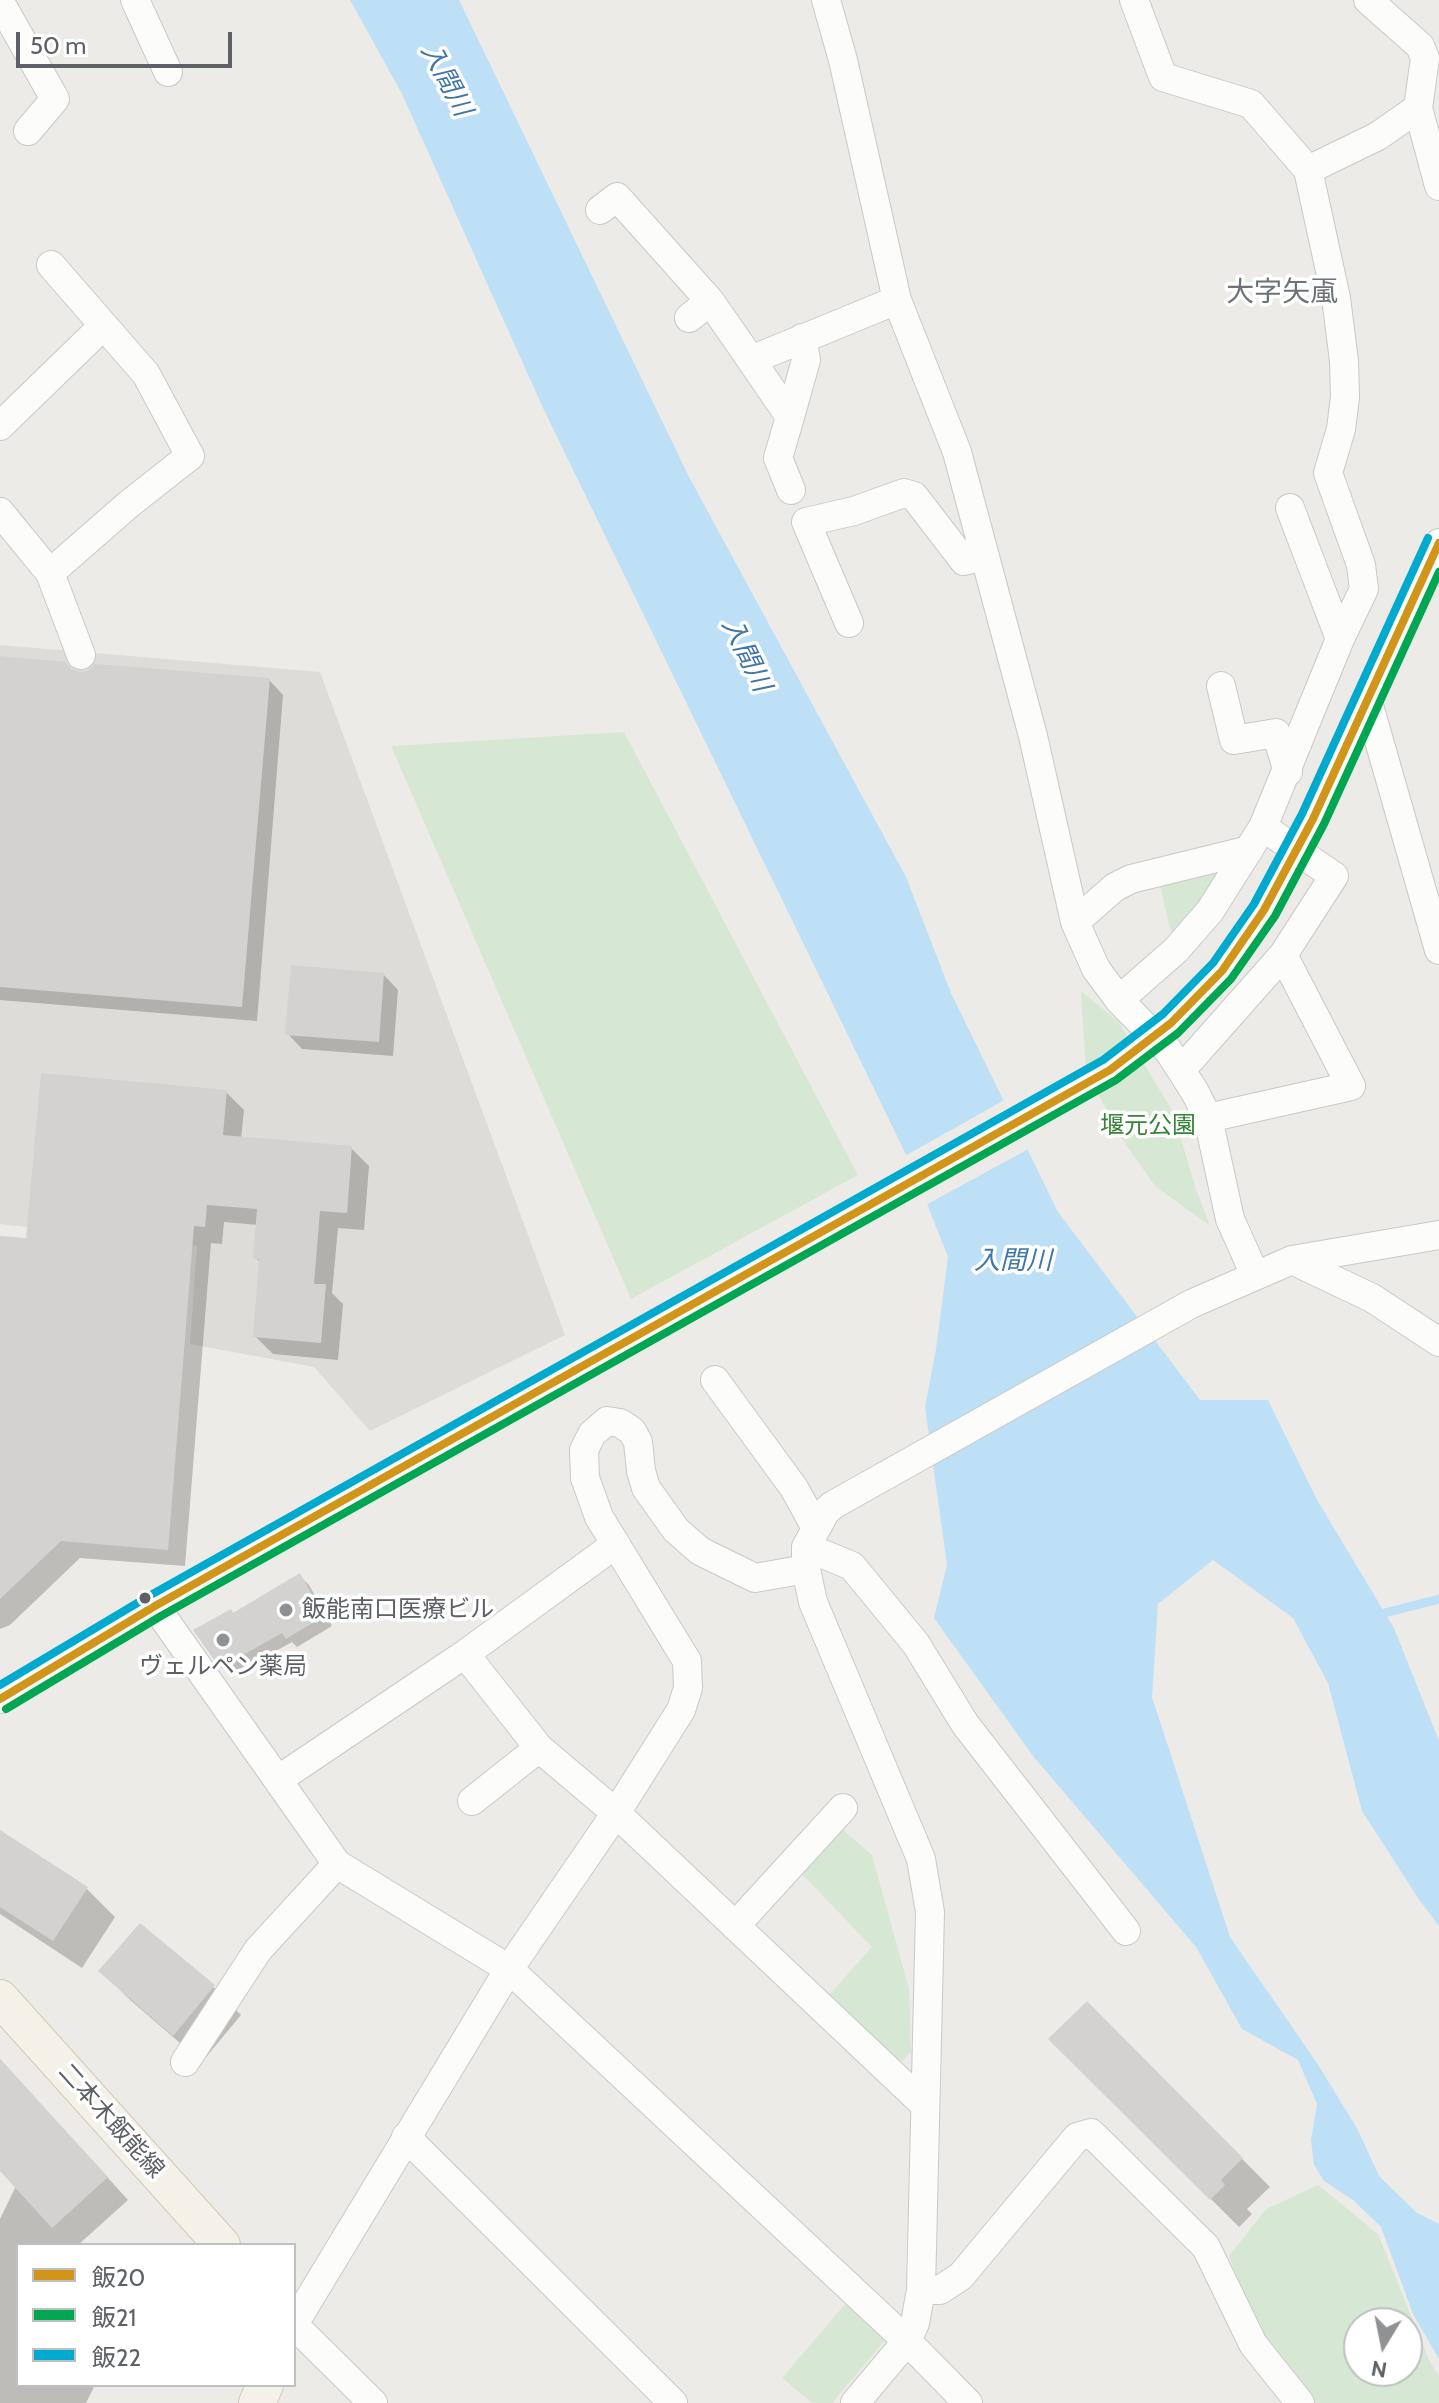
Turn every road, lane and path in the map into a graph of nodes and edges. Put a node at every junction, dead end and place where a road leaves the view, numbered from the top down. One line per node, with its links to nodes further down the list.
1 (135, 0): 7 (street)
2 (826, 0): 14 (street)
3 (1134, 0): 10 (street)
4 (1368, 0): 6 (street)
5 (2, 7): 9 (street)
6 (1429, 38): 8 (street)
7 (168, 72)
8 (1418, 108): 10 (street); 11 (street)
9 (28, 131)
10 (1308, 170): 27 (street)
11 (1439, 186)
12 (600, 210): 17 (street)
13 (51, 265): 15 (street)
14 (897, 300): 16 (street); 24 (street)
15 (103, 326): 19 (street); 25 (street)
16 (802, 338): 17 (street); 18 (street)
17 (751, 360): 18 (street)
18 (790, 417): 20 (street)
19 (0, 426)
20 (791, 490)
21 (1290, 508): 27 (street)
22 (0, 512): 25 (street)
23 (1439, 543): 30 (street)
24 (985, 556): 26 (street); 33 (street)
25 (50, 573): 28 (street)
26 (849, 623)
27 (1340, 639): 31 (street)
28 (81, 655)
29 (1221, 686): 31 (street)
30 (1368, 702): 34 (street); 46 (street, bridge)
31 (1288, 772): 32 (street)
32 (1256, 839): 33 (street); 35 (street); 36 (street)
33 (1075, 922): 36 (street)
34 (1439, 950)
35 (1283, 955): 37 (street); 38 (street)
36 (1119, 1000): 37 (street)
37 (1182, 1069): 38 (street)
38 (1208, 1118): 41 (street)
39 (1439, 1235): 40 (street)
40 (1292, 1260): 41 (street); 42 (street)
41 (1255, 1275): 45 (street)
42 (1439, 1342)
43 (715, 1380): 45 (street)
44 (616, 1544): 45 (street); 47 (street); 53 (street)
45 (809, 1548): 56 (street); 60 (street)
46 (155, 1606): 48 (street); 50 (street)
47 (465, 1654): 49 (street); 50 (street)
48 (0, 1699)
49 (539, 1748): 51 (street); 53 (street)
50 (279, 1779): 54 (street)
51 (472, 1801)
52 (843, 1808): 55 (street)
53 (616, 1813): 55 (street); 57 (street)
54 (337, 1864): 57 (street); 59 (street)
55 (735, 1926): 60 (street)
56 (1126, 1931)
57 (509, 1969): 61 (street); 66 (street)
58 (0, 1998): 62 (main road, 二本木飯能線)
59 (185, 2062)
60 (925, 2105): 63 (street)
61 (406, 2137): 64 (street); 68 (street)
62 (220, 2243)
63 (921, 2290): 66 (street); 71 (street)
64 (296, 2321)
65 (296, 2326): 67 (street)
66 (907, 2341): 69 (street); 70 (street)
67 (373, 2403)
68 (673, 2403)
69 (855, 2403)
70 (968, 2403)
71 (1300, 2403)

